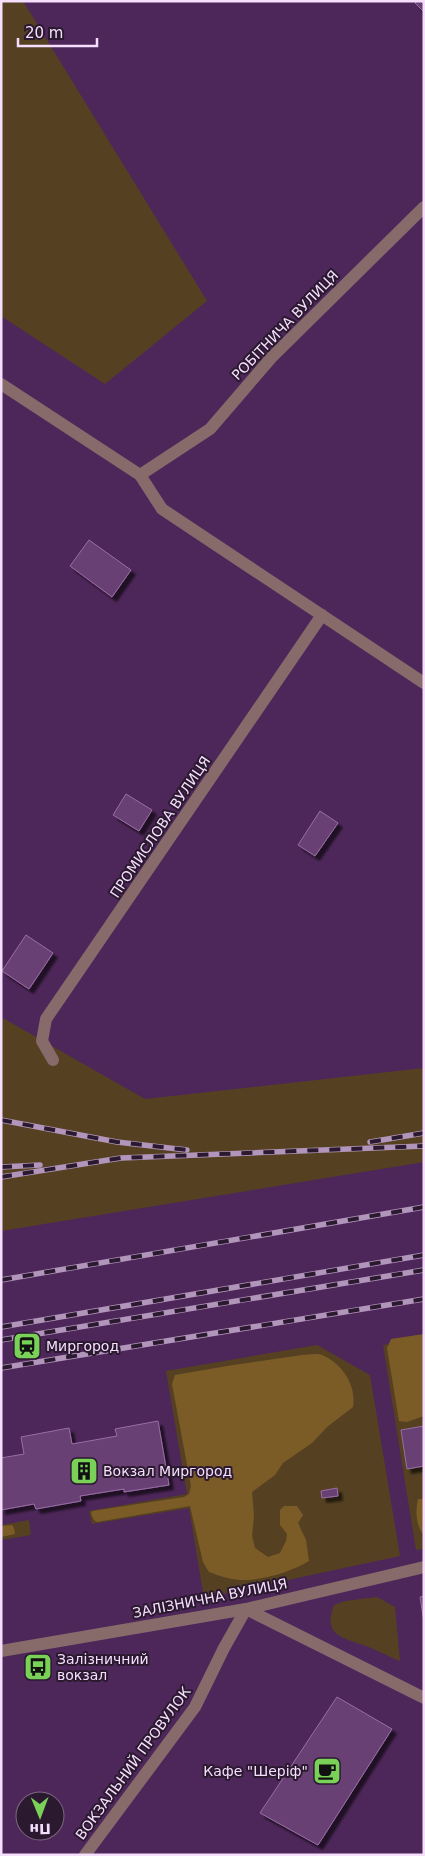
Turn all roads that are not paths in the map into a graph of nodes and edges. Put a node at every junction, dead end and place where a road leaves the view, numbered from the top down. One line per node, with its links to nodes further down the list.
1 (424, 207): 3 (street, РОБІТНИЧА ВУЛИЦЯ)
2 (1, 384): 3 (street)
3 (140, 475): 4 (street)
4 (322, 615): 5 (street); 6 (street, ПРОМИСЛОВА ВУЛИЦЯ)
5 (424, 683)
6 (53, 1060)
7 (424, 1567): 8 (street, ЗАЛІЗНИЧНА ВУЛИЦЯ)
8 (246, 1609): 9 (street, ЗАЛІЗНИЧНА ВУЛИЦЯ); 10 (street); 11 (street, ВОКЗАЛЬНИЙ ПРОВУЛОК)
9 (1, 1651)
10 (424, 1698)
11 (85, 1855)

